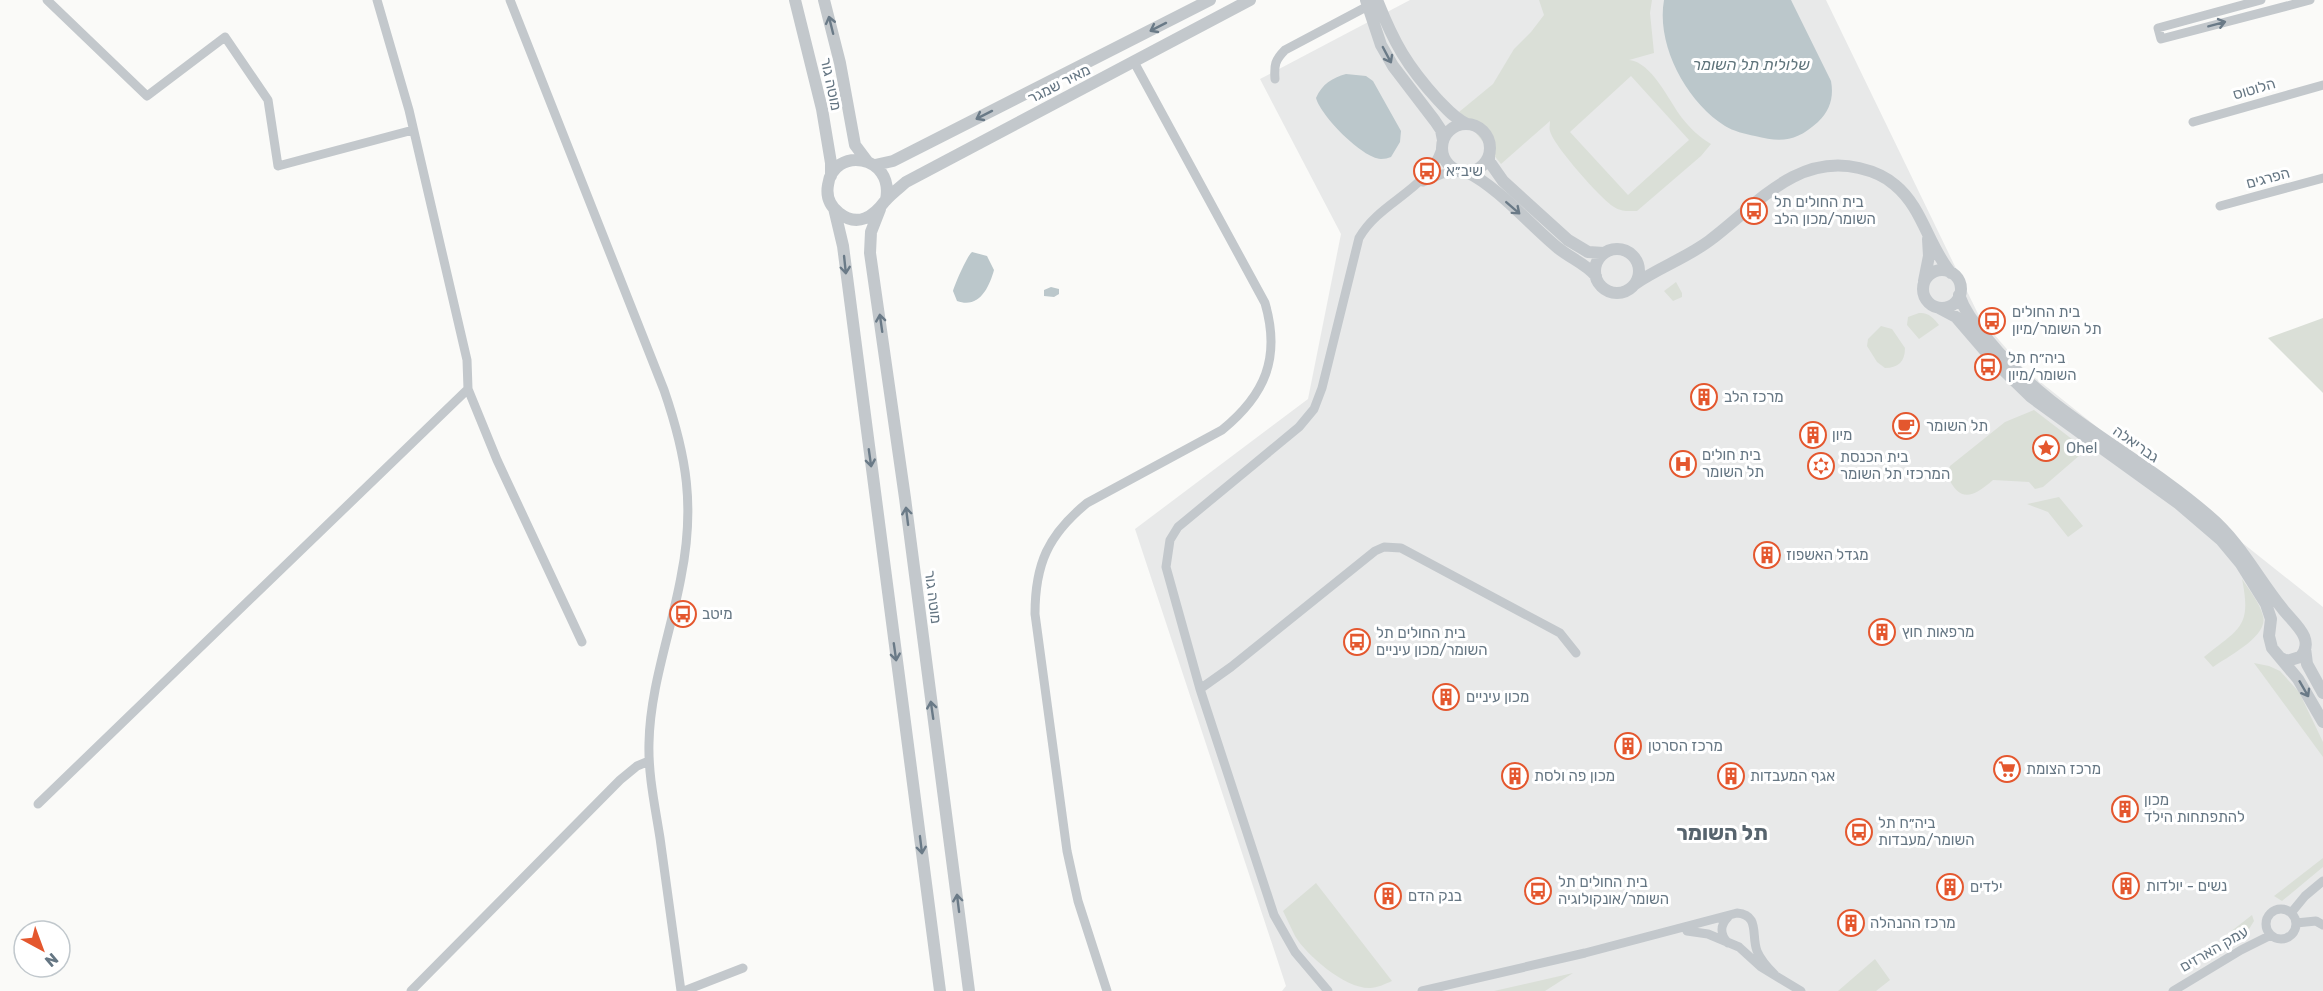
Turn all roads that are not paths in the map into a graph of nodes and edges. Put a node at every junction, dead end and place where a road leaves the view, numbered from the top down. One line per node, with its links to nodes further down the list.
1 (47, 0): 16 (street)
2 (377, 0): 16 (street)
3 (510, 0): 47 (street)
4 (795, 0): 21 (street, מוטה גור)
5 (824, 0): 19 (street, מוטה גור, one-way to 5)
6 (1210, 0): 19 (street, מאיר שמגר, one-way to 19)
7 (1250, 0): 11 (street, מאיר שמגר)
8 (2261, 0): 9 (street, one-way to 9)
9 (2310, 0)
10 (1371, 2): 12 (street); 15 (street); 17 (street, one-way to 17)
11 (1134, 62): 24 (street, מאיר שמגר); 66 (street)
12 (1275, 79)
13 (2323, 85): 14 (street, הלוטוס)
14 (2193, 122)
15 (1467, 124): 17 (street); 18 (street)
16 (413, 130): 37 (street)
17 (1442, 145): 20 (street); 23 (street)
18 (1489, 155): 20 (street); 28 (street)
19 (871, 163): 21 (street); 24 (street)
20 (1465, 172): 23 (street); 32 (street, one-way to 32)
21 (831, 176): 26 (street)
22 (2323, 178): 25 (street, הפרגים)
23 (1418, 185): 44 (street)
24 (883, 205): 26 (street); 65 (street, מוטה גור, one-way to 24)
25 (2220, 206)
26 (834, 208): 64 (street, one-way to 64)
27 (1924, 224): 30 (street); 31 (street); 34 (street)
28 (1605, 253): 29 (street); 32 (street)
29 (1635, 257): 30 (street); 33 (street)
30 (1670, 262): 33 (street)
31 (1952, 273): 34 (street); 35 (street)
32 (1596, 276): 33 (street)
33 (1635, 284)
34 (1923, 285): 36 (street)
35 (1959, 295): 36 (street); 38 (street, גבריאלה)
36 (1939, 308): 39 (street, גבריאלה)
37 (468, 389): 40 (street); 48 (street)
38 (2293, 621): 39 (street); 41 (street)
39 (2270, 629): 43 (street)
40 (582, 642)
41 (2305, 648): 43 (street); 45 (street)
42 (1576, 653): 44 (street)
43 (2281, 658): 46 (street, one-way to 46)
44 (1200, 689): 61 (street)
45 (2323, 693)
46 (2323, 722)
47 (649, 761): 62 (street); 63 (street)
48 (38, 804)
49 (2323, 881): 50 (street)
50 (2291, 913): 52 (street); 55 (street)
51 (1729, 916): 54 (street); 56 (street); 57 (street)
52 (2296, 923): 53 (street); 55 (street)
53 (2323, 925)
54 (1673, 931): 57 (street); 67 (street)
55 (2271, 935): 69 (street, עמק הארזים)
56 (1754, 936): 58 (street); 60 (street)
57 (1728, 943): 58 (street)
58 (1739, 947): 60 (street)
59 (743, 968): 63 (street)
60 (1775, 975): 68 (street)
61 (1329, 990)
62 (411, 991)
63 (682, 991)
64 (940, 991)
65 (969, 991)
66 (1107, 991)
67 (1422, 991)
68 (1801, 991)
69 (2173, 991)

